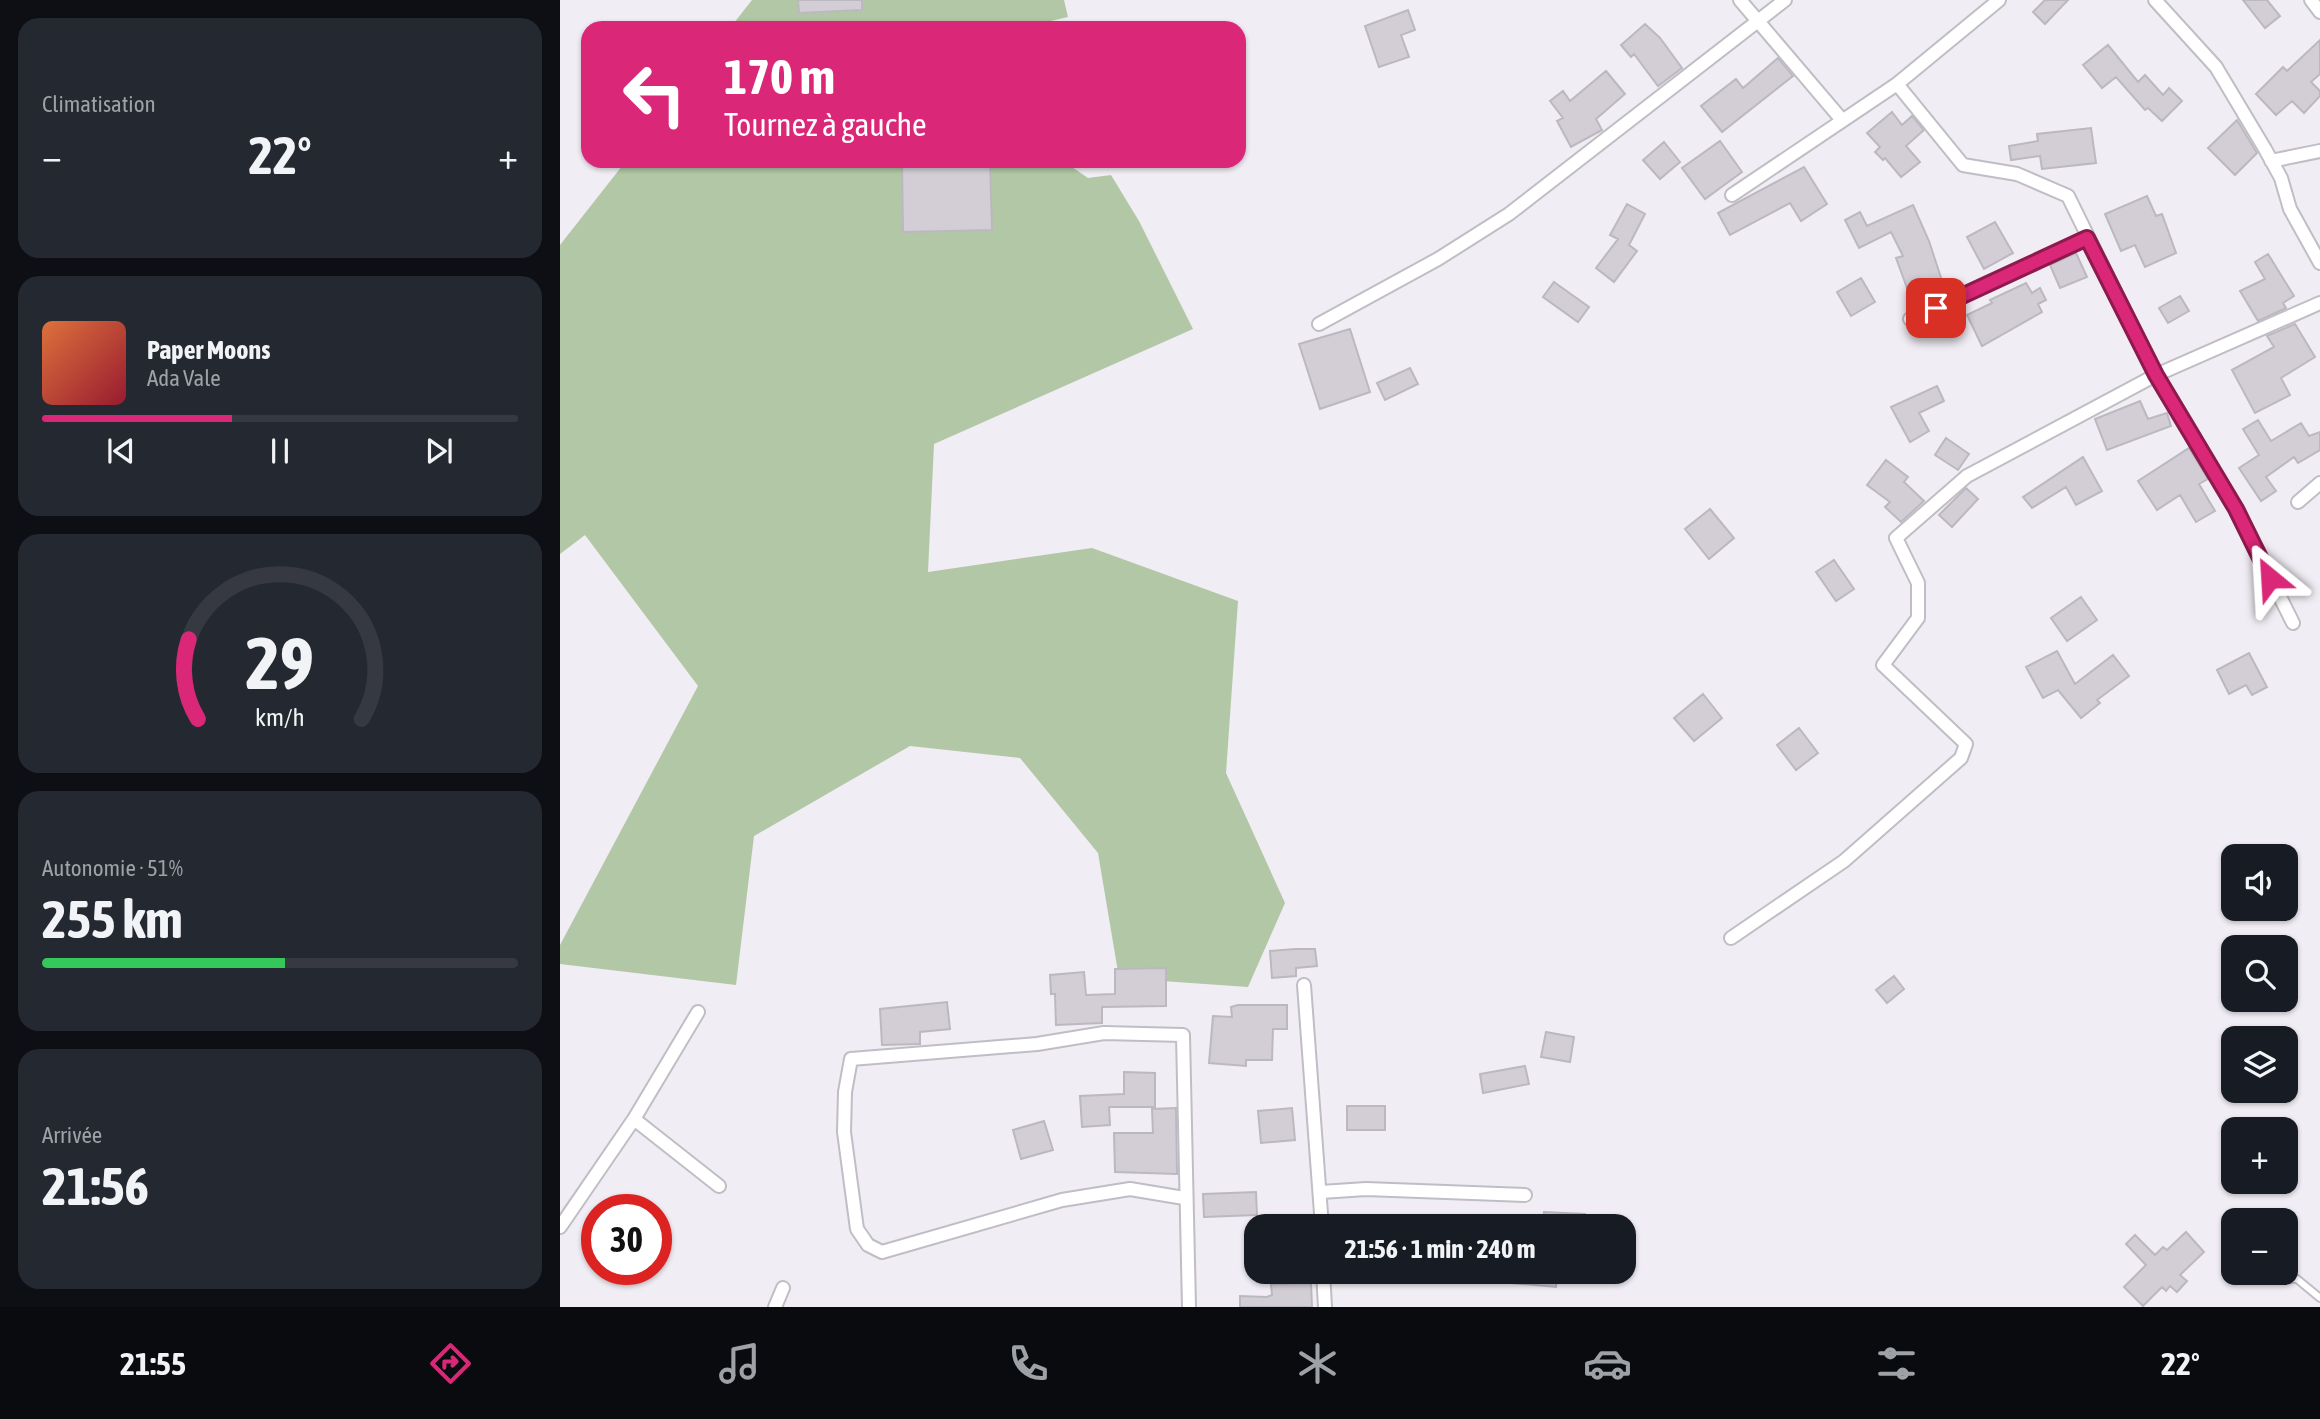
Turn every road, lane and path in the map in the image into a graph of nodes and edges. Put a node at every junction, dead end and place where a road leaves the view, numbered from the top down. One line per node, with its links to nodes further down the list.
1 (1741, 0): 7 (street)
2 (1785, 0): 7 (street)
3 (1999, 0): 8 (street)
4 (2155, 0): 11 (street)
5 (2311, 0): 6 (street)
6 (2320, 12)
7 (1758, 21): 9 (street); 17 (street)
8 (1897, 84): 9 (street); 13 (street)
9 (1842, 120): 12 (street)
10 (2320, 151): 11 (street)
11 (2271, 160): 14 (street)
12 (1732, 195)
13 (2087, 238): 16 (street); 18 (street)
14 (2320, 262)
15 (2320, 303): 18 (street)
16 (1910, 319)
17 (1319, 324)
18 (2156, 375): 21 (street); 22 (street)
19 (2320, 483): 20 (street)
20 (2298, 502)
21 (2293, 623)
22 (1731, 938)
23 (1304, 985): 27 (street)
24 (698, 1012): 25 (street)
25 (634, 1119): 26 (street); 31 (street)
26 (719, 1186)
27 (1321, 1192): 28 (street); 30 (street)
28 (1525, 1195)
29 (1185, 1198): 29 (street); 37 (street)
30 (1322, 1214)
31 (560, 1227)
32 (2298, 1280): 35 (lane)
33 (1324, 1284): 38 (street)
34 (783, 1288): 36 (street)
35 (2320, 1298)
36 (775, 1307)
37 (1189, 1307)
38 (1325, 1307)

